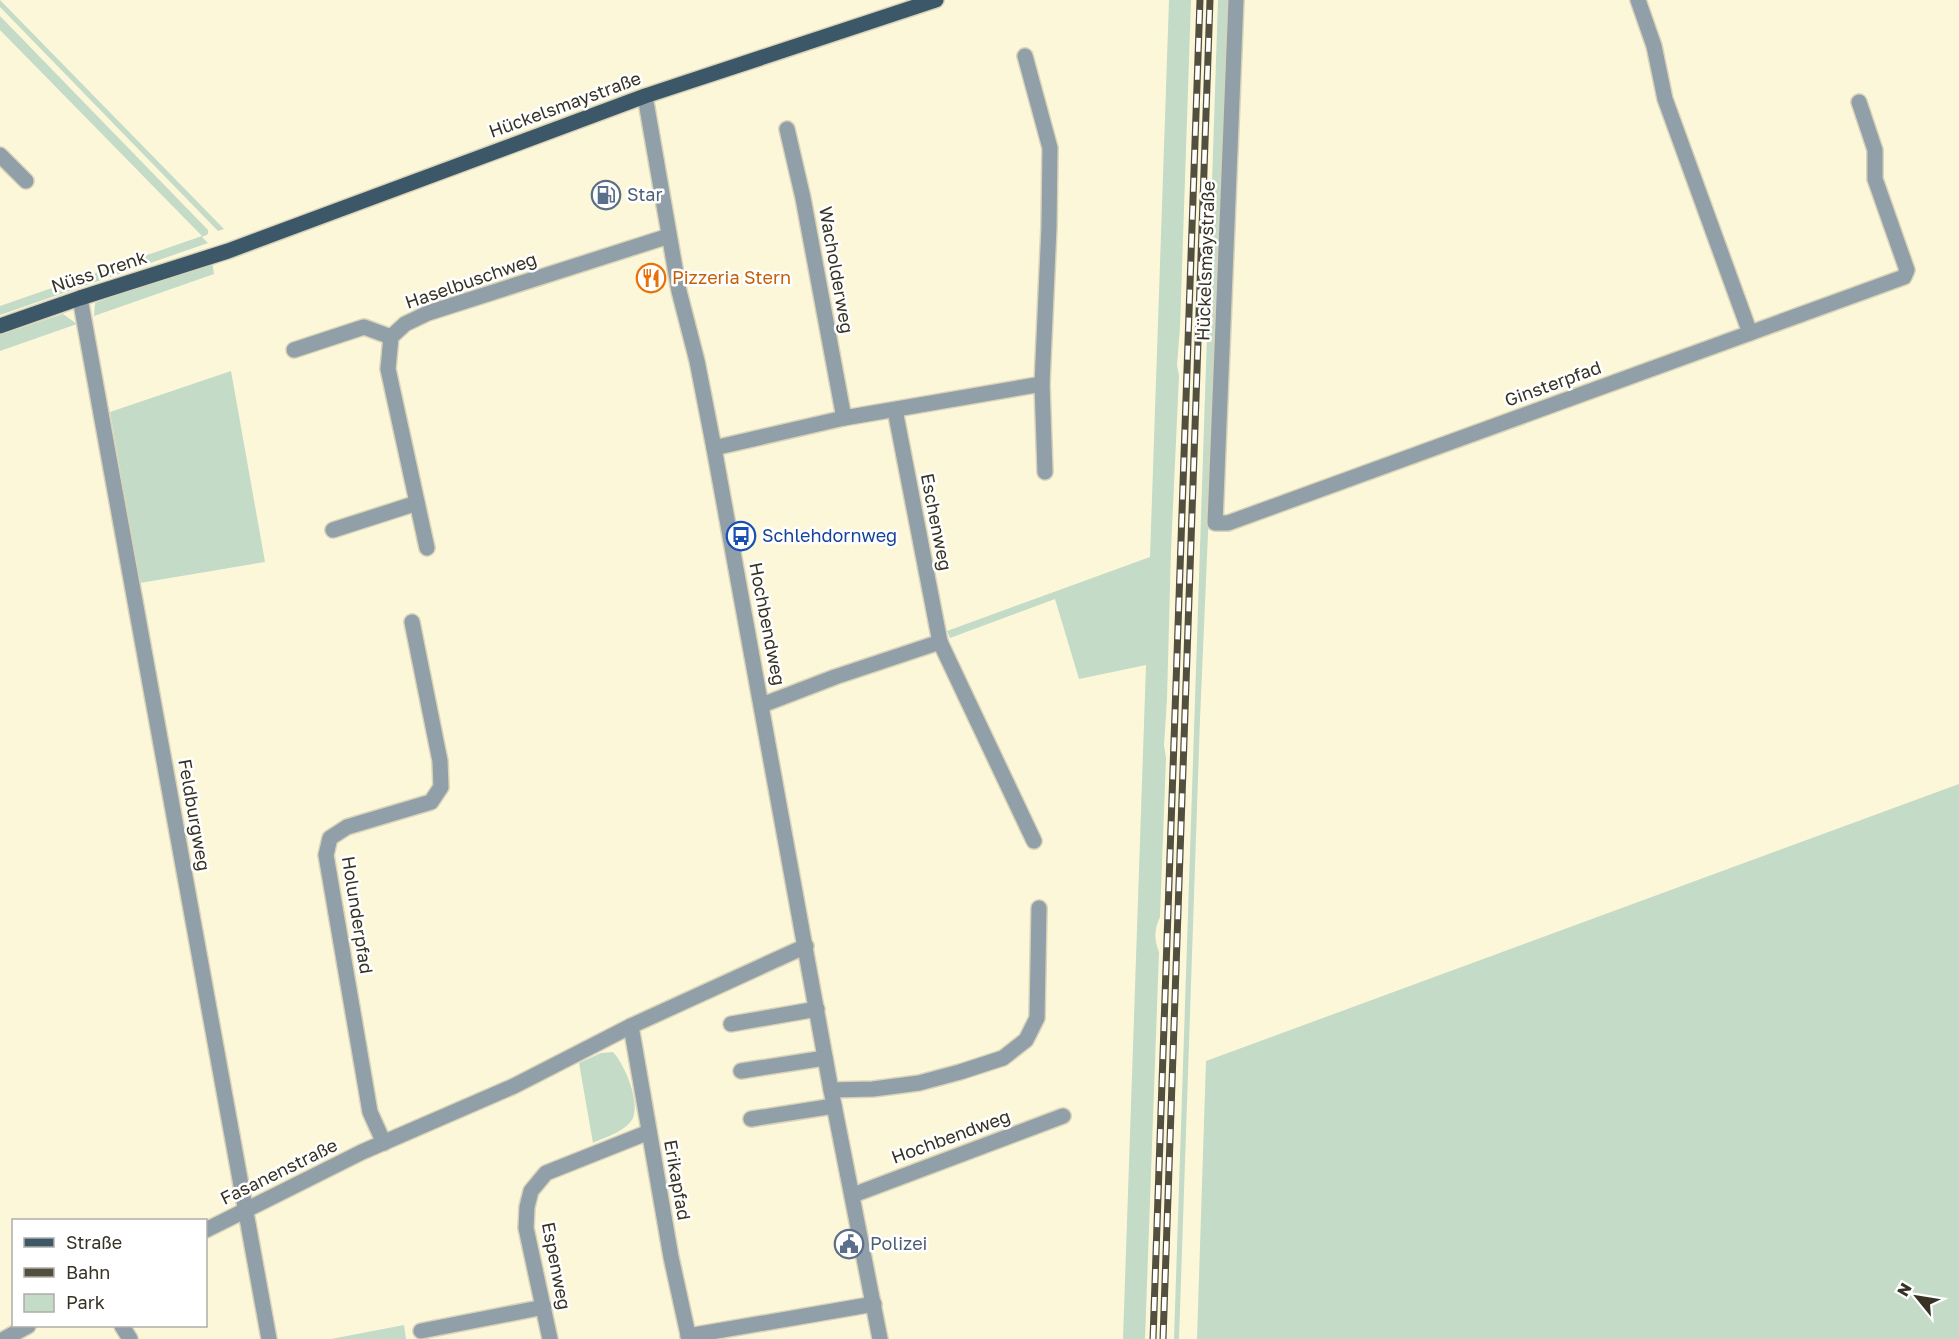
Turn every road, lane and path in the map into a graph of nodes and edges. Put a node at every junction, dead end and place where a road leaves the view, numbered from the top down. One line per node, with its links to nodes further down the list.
1 (936, 0): 5 (main road, Hückelsmaystraße)
2 (1236, 0): 23 (street, Hückelsmaystraße)
3 (1638, 0): 14 (street)
4 (1025, 56): 17 (street)
5 (645, 96): 10 (street, Hochbendweg); 11 (main road, Hückelsmaystraße)
6 (1859, 102): 14 (street, Ginsterpfad)
7 (788, 129): 19 (street, Wacholderweg)
8 (0, 155): 9 (street)
9 (26, 181)
10 (669, 236): 15 (street, Haselbuschweg); 20 (street, Hochbendweg)
11 (211, 257): 12 (main road, Nüss Drenk)
12 (80, 298): 13 (main road, Nüss Drenk); 43 (street, Feldburgweg)
13 (0, 326)
14 (1750, 333): 23 (street, Ginsterpfad)
15 (391, 337): 16 (street); 22 (street)
16 (294, 350)
17 (1042, 384): 18 (street); 21 (street)
18 (895, 410): 19 (street); 27 (street, Eschenweg)
19 (844, 418): 20 (street)
20 (714, 448): 28 (street, Hochbendweg)
21 (1045, 472)
22 (417, 503): 24 (street); 25 (street)
23 (1215, 523)
24 (333, 530)
25 (427, 548)
26 (412, 622): 41 (street, Holunderpfad)
27 (940, 642): 28 (street); 29 (street, Eschenweg)
28 (762, 705): 31 (street, Hochbendweg)
29 (1034, 841)
30 (1039, 908): 37 (street)
31 (806, 946): 32 (street, Hochbendweg); 34 (street)
32 (817, 1009): 33 (street); 35 (street, Hochbendweg)
33 (731, 1024)
34 (631, 1026): 40 (street, Erikapfad); 41 (street)
35 (825, 1058): 36 (street); 37 (street, Hochbendweg)
36 (741, 1071)
37 (833, 1098): 39 (street); 42 (street, Hochbendweg)
38 (1063, 1116): 42 (street, Hochbendweg)
39 (751, 1119)
40 (649, 1132): 46 (street, Espenweg); 49 (street, Erikapfad)
41 (376, 1146): 43 (street, Fasanenstraße)
42 (853, 1195): 45 (street, Hochbendweg)
43 (246, 1209): 44 (street, Fasanenstraße); 51 (street, Feldburgweg)
44 (207, 1229)
45 (874, 1304): 49 (street); 53 (street, Hochbendweg)
46 (544, 1307): 48 (street); 52 (street, Espenweg)
47 (26, 1327): 50 (street)
48 (422, 1332)
49 (688, 1337)
50 (4, 1339)
51 (269, 1339)
52 (550, 1339)
53 (880, 1339)

